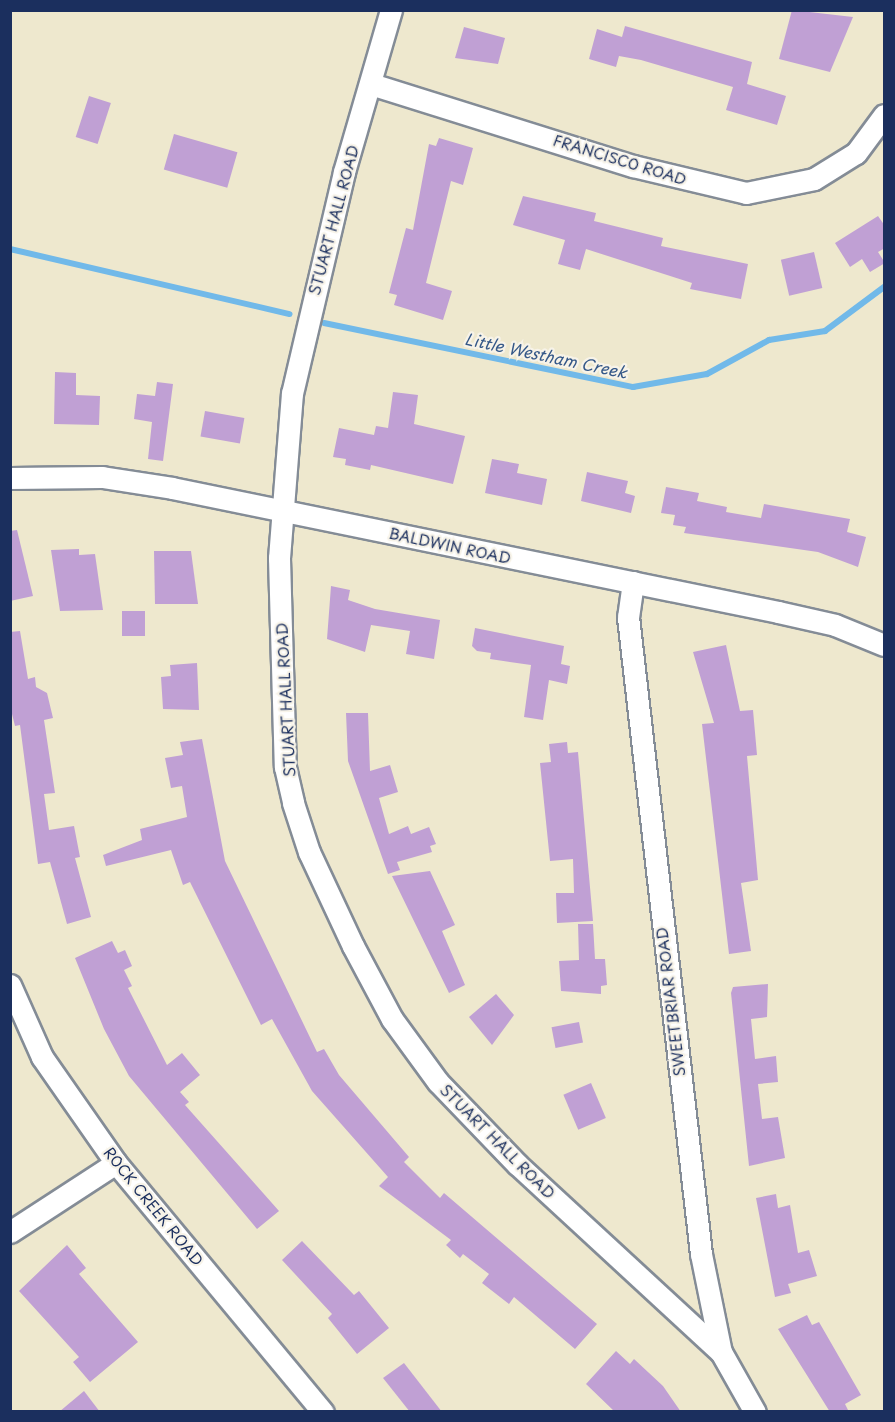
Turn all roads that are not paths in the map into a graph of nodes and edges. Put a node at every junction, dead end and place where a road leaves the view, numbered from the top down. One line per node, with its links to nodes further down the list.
1 (391, 10): 2 (street, STUART HALL ROAD)
2 (371, 84): 3 (street, FRANCISCO ROAD); 5 (street, STUART HALL ROAD)
3 (885, 115)
4 (10, 478): 5 (street, BALDWIN ROAD)
5 (281, 510): 6 (street, BALDWIN ROAD); 11 (street, STUART HALL ROAD)
6 (633, 582): 7 (street, BALDWIN ROAD); 11 (street, SWEETBRIAR ROAD)
7 (885, 645)
8 (10, 985): 9 (street, ROCK CREEK ROAD)
9 (116, 1163): 10 (street); 12 (street, ROCK CREEK ROAD)
10 (10, 1232)
11 (721, 1352): 13 (street, SWEETBRIAR ROAD)
12 (323, 1412)
13 (755, 1412)

